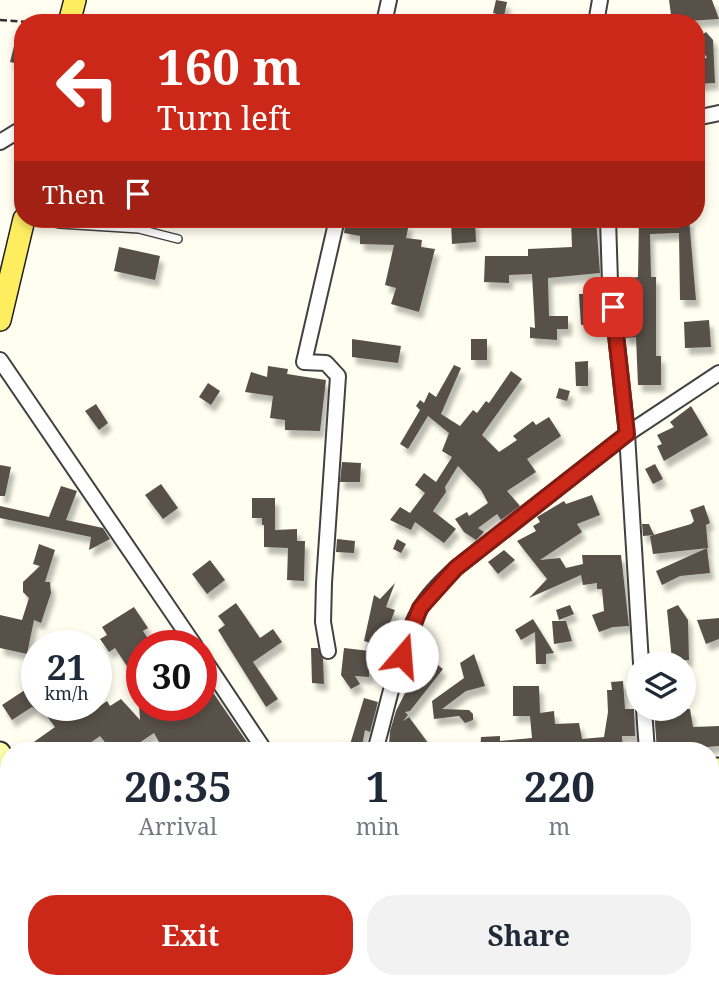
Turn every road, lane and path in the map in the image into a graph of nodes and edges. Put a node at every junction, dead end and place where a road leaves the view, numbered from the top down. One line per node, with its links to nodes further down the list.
1 (22, 228): 6 (main road)
2 (123, 228): 5 (lane)
3 (335, 228): 11 (street)
4 (608, 228): 9 (street)
5 (178, 239)
6 (0, 320)
7 (0, 360): 10 (street)
8 (719, 373): 9 (street)
9 (627, 434): 12 (street); 16 (street)
10 (184, 630)
11 (328, 651)
12 (640, 651)
13 (217, 679): 15 (street)
14 (645, 721): 17 (street)
15 (259, 742)
16 (378, 742)
17 (646, 742)

